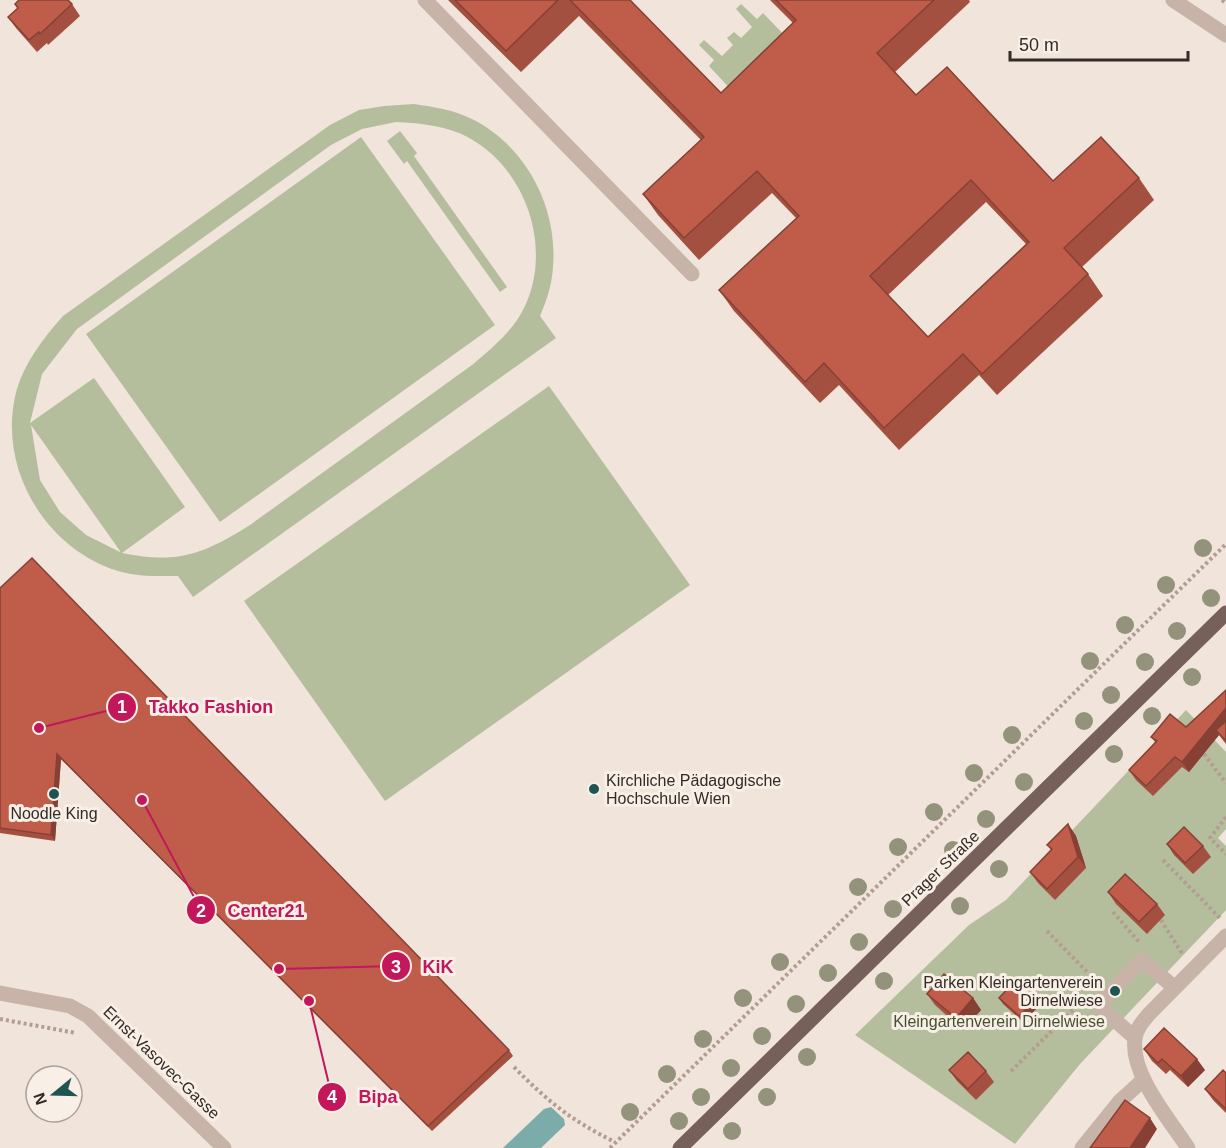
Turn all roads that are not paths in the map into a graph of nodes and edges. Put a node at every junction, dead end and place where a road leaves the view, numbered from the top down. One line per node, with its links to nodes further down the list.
1 (425, 0): 4 (street)
2 (1173, 0): 3 (street)
3 (1226, 35)
4 (692, 274)
5 (1226, 613): 12 (main road, Prager Straße)
6 (1226, 936): 7 (street)
7 (1175, 988): 9 (street); 9 (street)
8 (0, 993): 11 (street, Ernst-Vasovec-Gasse)
9 (1135, 1038): 10 (street)
10 (1143, 1080): 13 (street); 14 (street)
11 (224, 1148)
12 (680, 1148)
13 (1082, 1148)
14 (1188, 1148)

